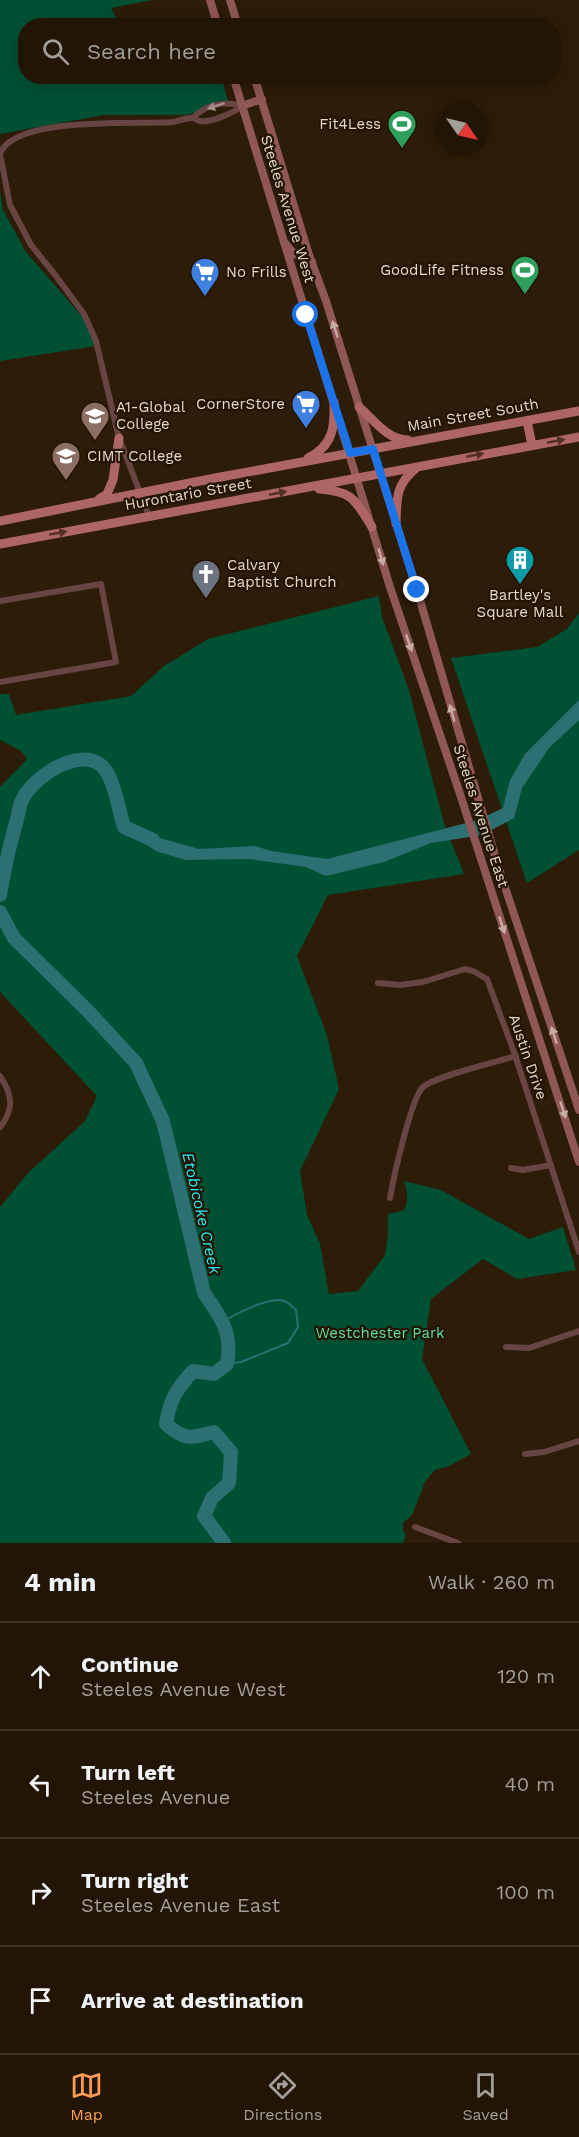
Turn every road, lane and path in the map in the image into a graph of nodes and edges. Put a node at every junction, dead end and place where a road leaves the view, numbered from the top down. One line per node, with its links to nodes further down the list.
1 (210, 0): 3 (main road)
2 (230, 0): 4 (main road)
3 (216, 18)
4 (236, 18)
5 (235, 84): 8 (main road, Steeles Avenue West)
6 (257, 84): 7 (main road, Steeles Avenue West)
7 (262, 99): 8 (main road); 11 (main road, Steeles Avenue West)
8 (242, 106): 9 (street); 9 (street, one-way to 9); 10 (main road, Steeles Avenue West)
9 (193, 118): 17 (street)
10 (284, 241): 11 (main road); 12 (main road, Steeles Avenue West)
11 (312, 262): 13 (main road, Steeles Avenue West, one-way to 11)
12 (334, 402): 21 (main road, Steeles Avenue West); 22 (main road)
13 (359, 407): 18 (main road); 20 (main road, Steeles Avenue West)
14 (579, 411): 15 (main road, Main Street South)
15 (527, 421): 18 (main road, Main Street South); 19 (main road)
16 (579, 437): 19 (main road, one-way to 16)
17 (119, 438): 27 (street); 28 (main road)
18 (416, 440): 20 (main road, Main Street South)
19 (532, 445): 23 (main road, one-way to 19)
20 (373, 449): 21 (main road, Hurontario Street); 24 (main road, Steeles Avenue West)
21 (350, 453): 22 (main road, Hurontario Street); 25 (main road, Steeles Avenue West)
22 (295, 464): 27 (main road, Hurontario Street)
23 (418, 466): 24 (main road); 31 (main road)
24 (380, 474): 25 (main road, Hurontario Street); 31 (main road, Steeles Avenue East)
25 (357, 478): 26 (main road, Hurontario Street); 32 (main road, Steeles Avenue East)
26 (304, 488): 29 (main road, Hurontario Street, one-way to 26); 32 (main road)
27 (140, 494): 28 (main road, Hurontario Street); 29 (street)
28 (95, 502): 30 (main road, Hurontario Street)
29 (149, 516): 33 (main road, Hurontario Street, one-way to 29)
30 (0, 521)
31 (396, 524): 39 (main road, Steeles Avenue East, one-way to 31)
32 (372, 527): 41 (main road, Steeles Avenue East, one-way to 41)
33 (0, 544)
34 (0, 601): 35 (street)
35 (0, 682)
36 (378, 983): 37 (street, Austin Drive)
37 (516, 1056): 42 (street, Austin Drive); 44 (street)
38 (0, 1076): 40 (street)
39 (579, 1110)
40 (0, 1127)
41 (579, 1162)
42 (551, 1165): 43 (street); 45 (street, Austin Drive)
43 (511, 1168)
44 (390, 1198)
45 (579, 1252)
46 (579, 1331): 47 (street)
47 (506, 1347)
48 (579, 1441): 49 (street)
49 (525, 1454)
50 (415, 1527): 51 (street)
51 (458, 1543)

